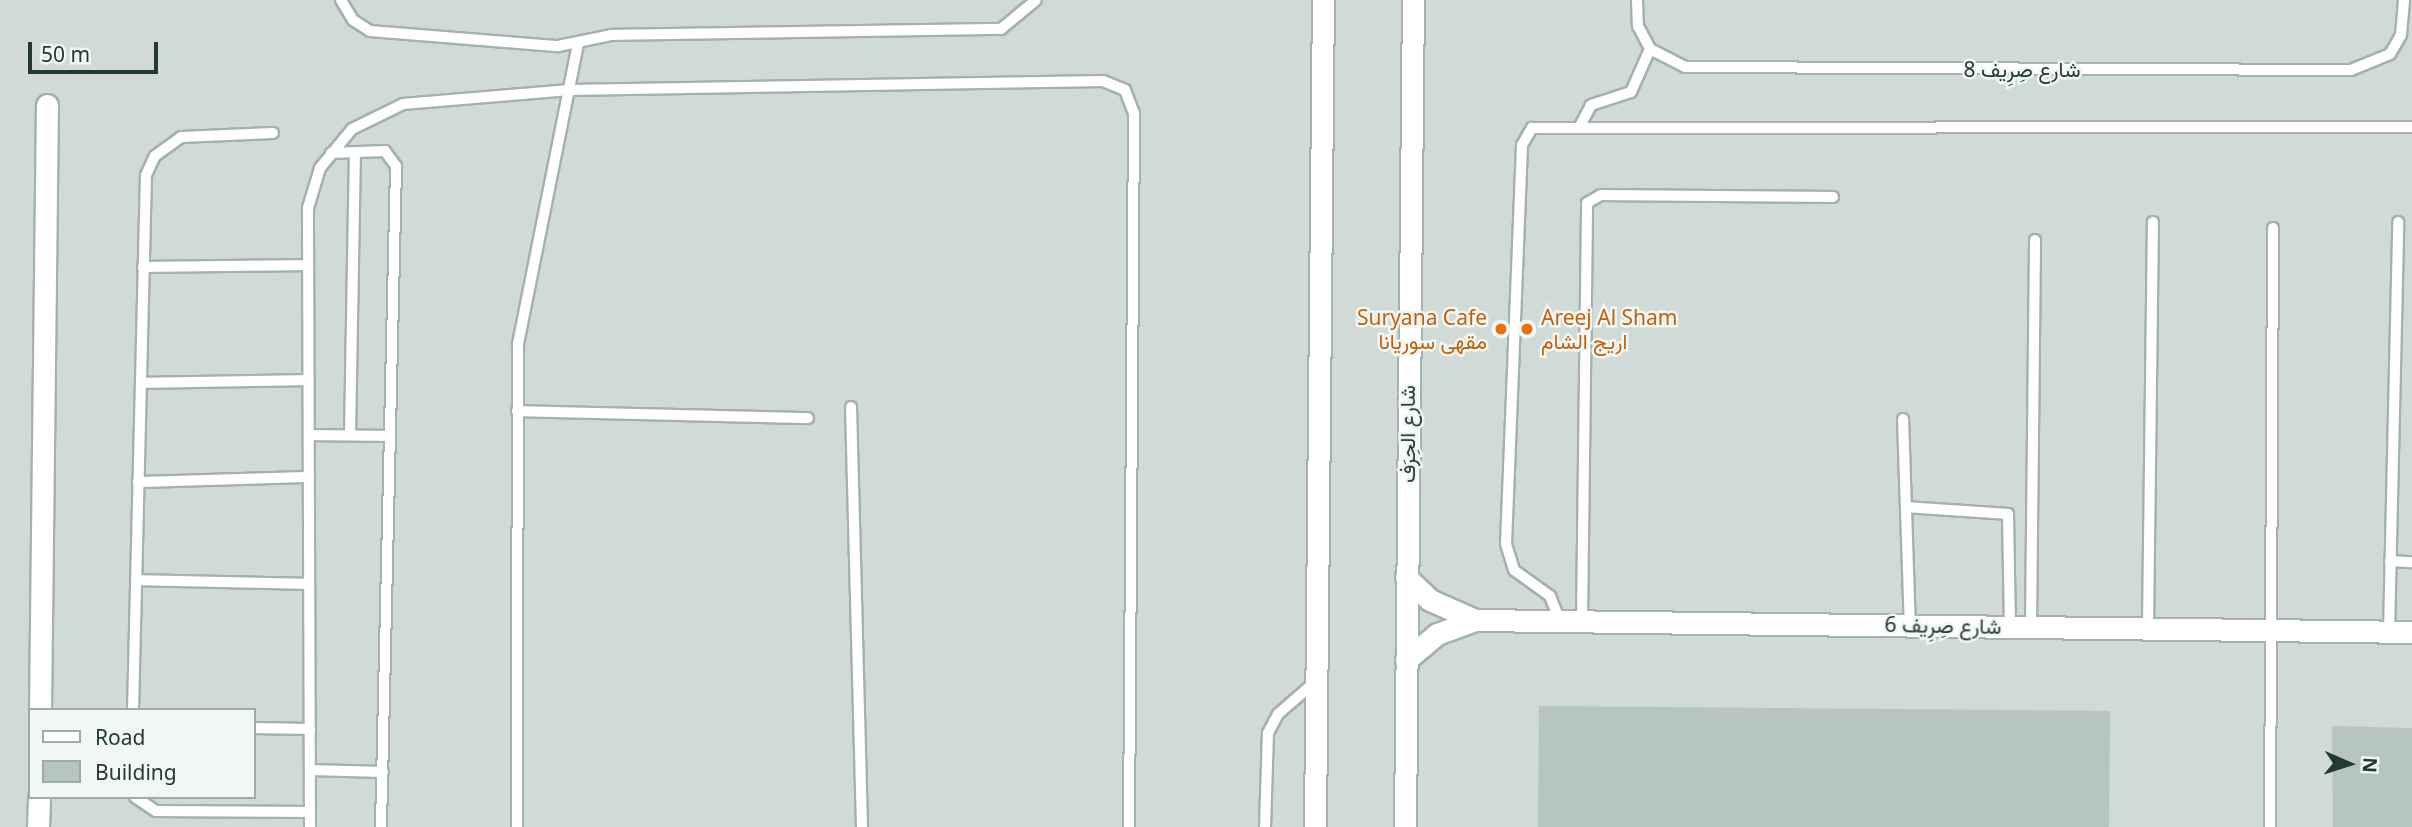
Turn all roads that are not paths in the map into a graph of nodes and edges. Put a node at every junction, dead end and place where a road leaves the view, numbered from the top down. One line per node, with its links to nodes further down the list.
1 (341, 0): 7 (lane)
2 (1036, 0): 7 (lane)
3 (1322, 0): 50 (street)
4 (1413, 0): 37 (street, شارع الحِرَف)
5 (1637, 0): 8 (lane)
6 (2404, 0): 8 (lane, شارع صِرِيف 8)
7 (578, 44): 9 (lane)
8 (1650, 49): 11 (lane)
9 (569, 90): 15 (lane); 26 (lane); 65 (lane)
10 (47, 105): 51 (street)
11 (1581, 124): 12 (lane); 41 (lane)
12 (2412, 127)
13 (273, 133): 22 (lane)
14 (355, 152): 15 (lane); 30 (lane); 31 (lane)
15 (331, 153): 21 (lane)
16 (1833, 197): 42 (lane)
17 (2153, 222): 45 (lane)
18 (2398, 222): 35 (lane)
19 (2273, 228): 46 (lane)
20 (2035, 240): 44 (lane)
21 (308, 265): 22 (lane); 23 (lane)
22 (143, 267): 24 (lane)
23 (308, 380): 24 (lane); 29 (lane)
24 (141, 383): 33 (lane)
25 (851, 407): 64 (lane)
26 (517, 411): 27 (lane); 63 (lane)
27 (808, 418)
28 (1903, 419): 34 (lane)
29 (309, 435): 30 (lane); 32 (lane)
30 (350, 435): 31 (lane)
31 (390, 436): 56 (lane)
32 (309, 477): 33 (lane); 39 (lane)
33 (138, 482): 38 (lane)
34 (1906, 507): 43 (lane); 44 (lane)
35 (2390, 561): 36 (lane); 47 (lane)
36 (2412, 562)
37 (1406, 577): 40 (street, شارع صِرِيف 6); 49 (street, شارع الحِرَف)
38 (136, 580): 39 (lane); 52 (lane)
39 (309, 584): 54 (lane)
40 (1475, 620): 41 (street, شارع صِرِيف 6); 49 (street, شارع صِرِيف 6)
41 (1560, 621): 42 (street, شارع صِرِيف 6)
42 (1582, 621): 43 (street, شارع صِرِيف 6)
43 (1910, 625): 44 (street, شارع صِرِيف 6)
44 (2021, 626): 45 (street, شارع صِرِيف 6)
45 (2148, 628): 46 (street, شارع صِرِيف 6)
46 (2270, 629): 47 (street, شارع صِرِيف 6); 69 (lane)
47 (2389, 632): 48 (street, شارع صِرِيف 6)
48 (2412, 632)
49 (1406, 660): 68 (street, شارع الحِرَف)
50 (1317, 681): 66 (lane); 67 (street)
51 (40, 708)
52 (133, 708)
53 (256, 728): 54 (lane)
54 (310, 729): 55 (lane)
55 (310, 770): 56 (lane); 59 (lane)
56 (383, 772): 62 (lane)
57 (38, 799): 60 (street)
58 (138, 799): 59 (lane)
59 (310, 812): 61 (lane)
60 (38, 827)
61 (310, 827)
62 (381, 827)
63 (516, 827)
64 (862, 827)
65 (1129, 827)
66 (1265, 827)
67 (1315, 827)
68 (1405, 827)
69 (2270, 827)

